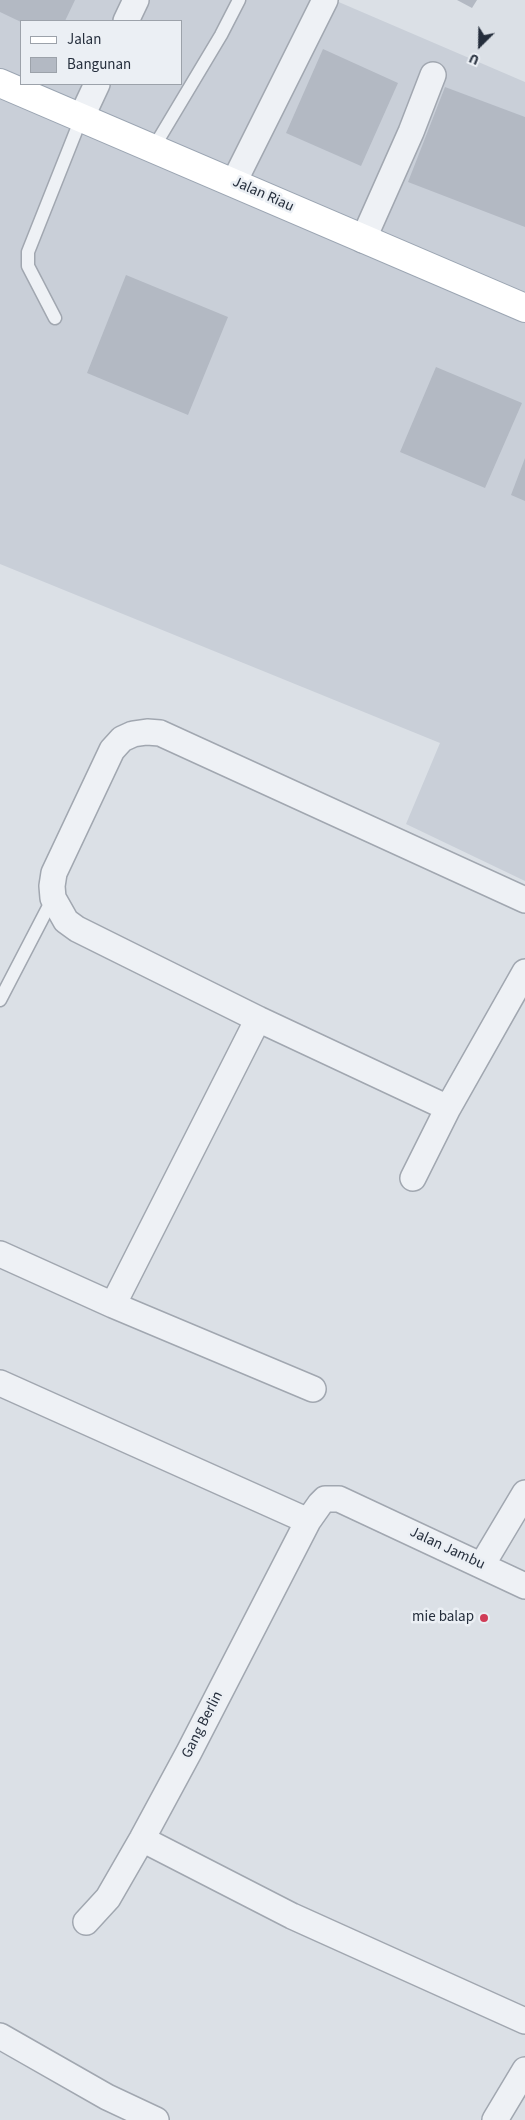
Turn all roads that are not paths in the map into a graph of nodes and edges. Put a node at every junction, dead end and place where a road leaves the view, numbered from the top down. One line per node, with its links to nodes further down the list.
1 (136, 0): 4 (street)
2 (240, 0): 9 (lane)
3 (325, 0): 10 (street)
4 (126, 20)
5 (433, 75): 11 (street)
6 (0, 83): 8 (main road, Jalan Riau)
7 (97, 85): 8 (street)
8 (82, 116): 9 (main road, Jalan Riau); 13 (lane)
9 (154, 147): 10 (main road, Jalan Riau)
10 (234, 182): 11 (main road, Jalan Riau)
11 (363, 240): 12 (main road, Jalan Riau)
12 (525, 308)
13 (55, 318)
14 (53, 898): 15 (street); 17 (lane); 18 (street)
15 (525, 900)
16 (525, 972): 19 (street)
17 (0, 1000)
18 (258, 1019): 19 (street); 22 (street)
19 (448, 1108): 20 (street)
20 (412, 1178)
21 (0, 1254): 22 (street)
22 (114, 1305): 24 (street)
23 (0, 1383): 26 (street)
24 (313, 1389)
25 (525, 1493): 27 (street)
26 (308, 1521): 27 (street, Jalan Jambu); 29 (street, Gang Berlin)
27 (482, 1565): 28 (street, Jalan Jambu)
28 (525, 1586)
29 (142, 1839): 30 (street, Gang Berlin); 31 (street)
30 (86, 1922)
31 (525, 2021)
32 (0, 2036): 34 (street)
33 (525, 2070): 35 (street)
34 (156, 2120)
35 (495, 2120)

